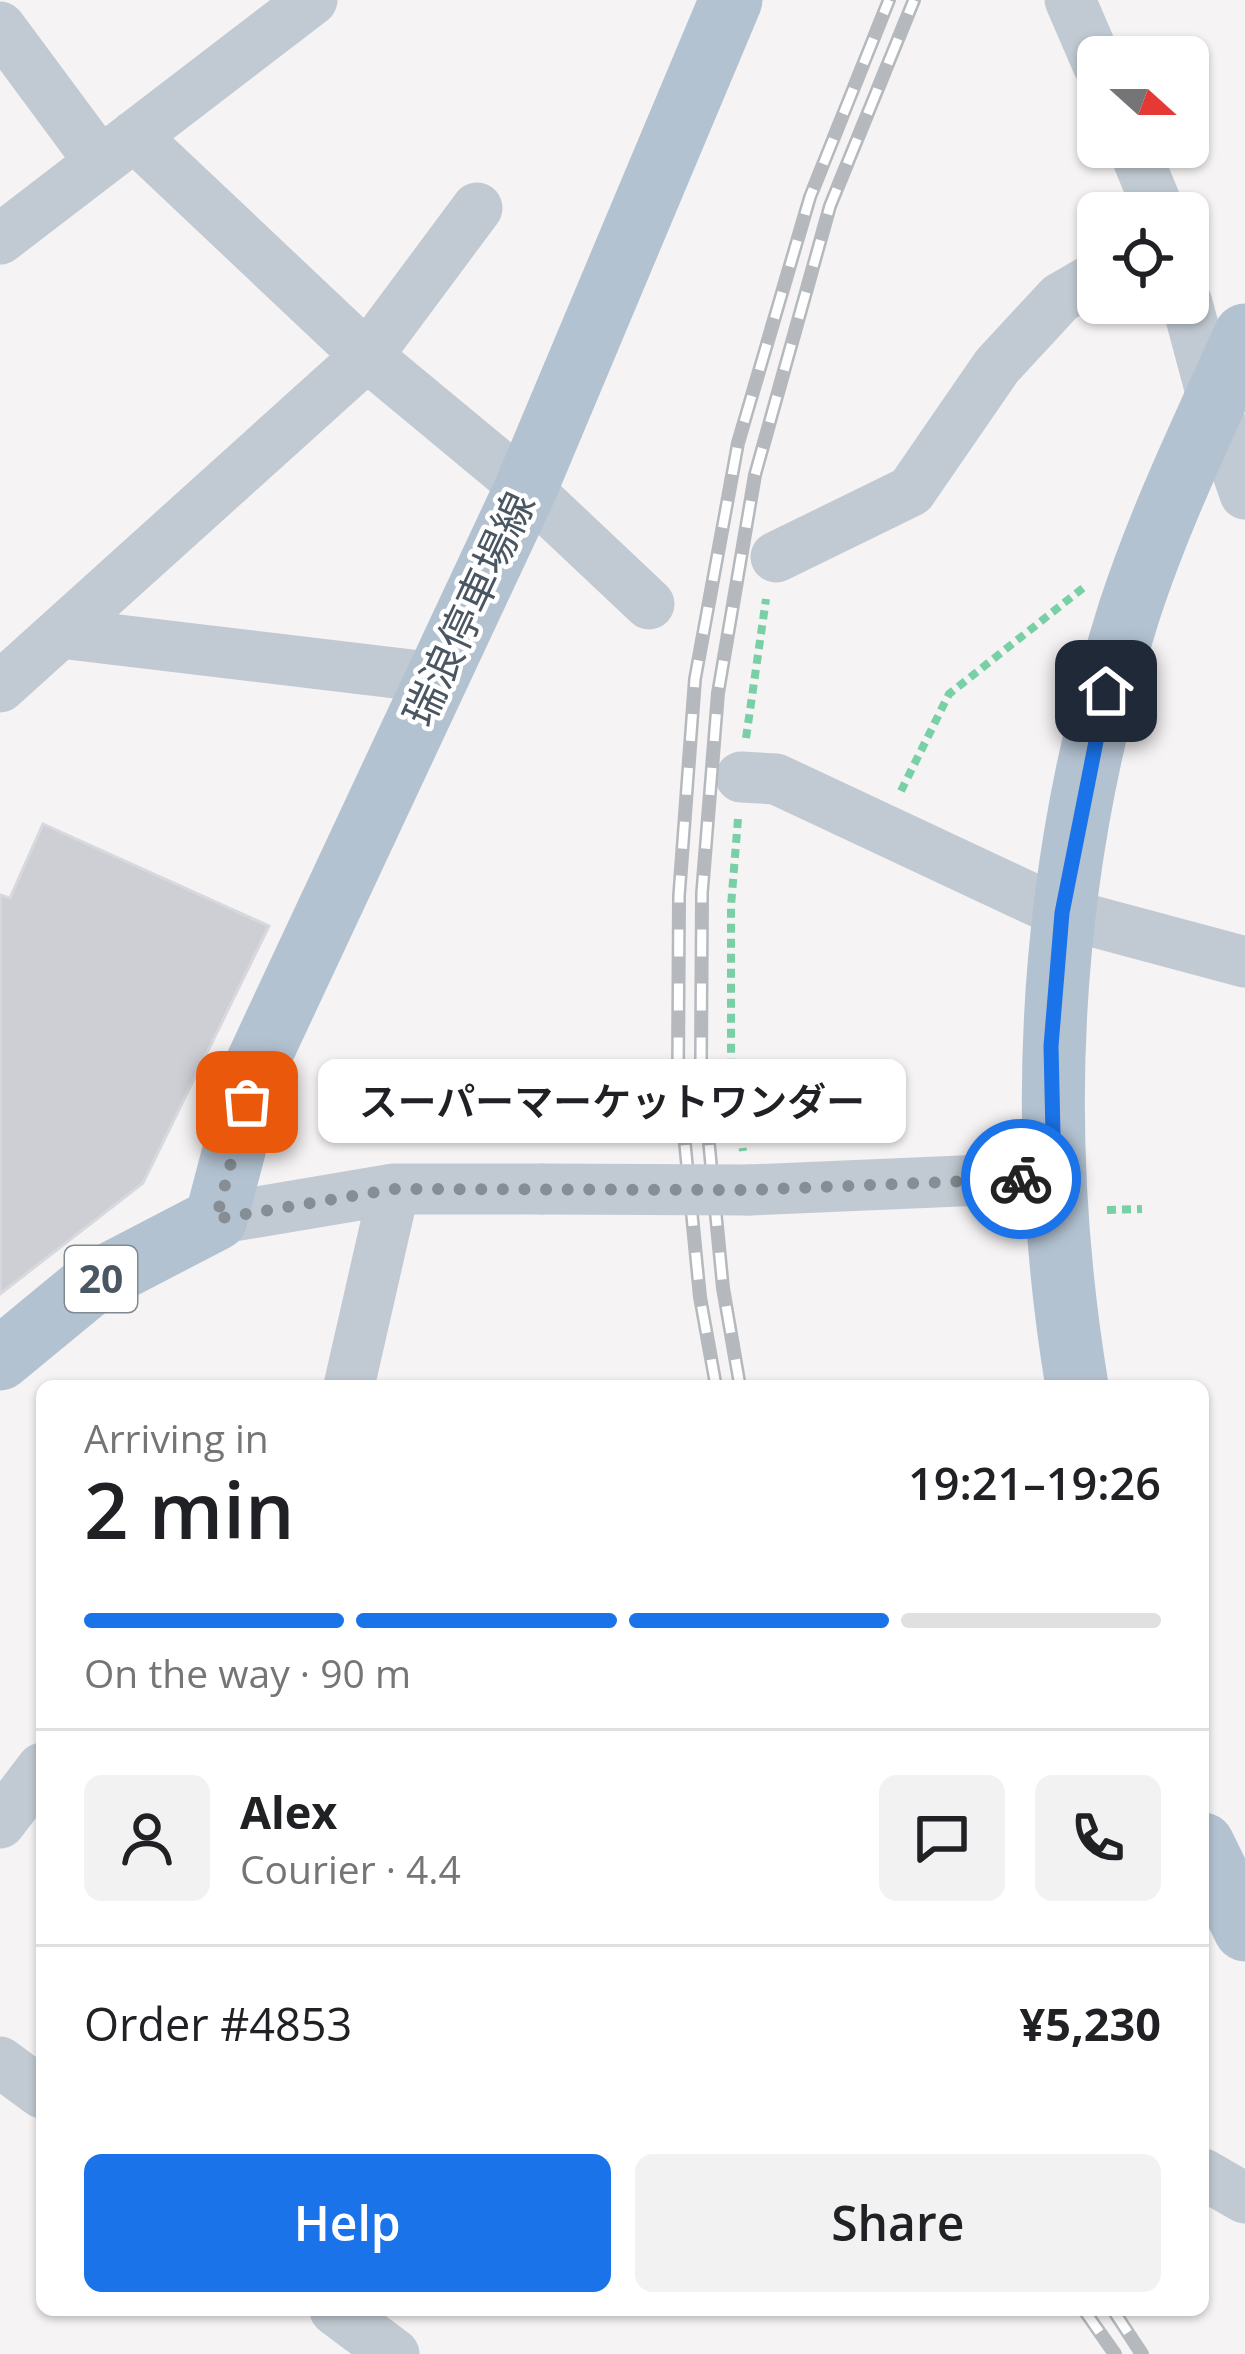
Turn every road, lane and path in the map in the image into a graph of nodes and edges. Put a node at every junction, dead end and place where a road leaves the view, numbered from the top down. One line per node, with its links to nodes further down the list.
1 (311, 0): 6 (street)
2 (731, 0): 14 (main road, 瑞浪停車場線)
3 (1070, 0): 5 (street)
4 (0, 27): 6 (street)
5 (1086, 36)
6 (117, 149): 8 (street); 12 (street)
7 (477, 208): 12 (street)
8 (0, 238)
9 (1077, 288): 16 (street)
10 (1193, 324): 13 (street)
11 (1245, 335): 13 (main road)
12 (367, 356): 14 (street); 19 (street)
13 (1214, 404): 15 (street); 24 (main road)
14 (526, 488): 18 (street); 20 (main road, 瑞浪停車場線)
15 (1245, 494)
16 (776, 556): 22 (path)
17 (1089, 583): 23 (path)
18 (650, 604)
19 (60, 633): 20 (street); 21 (street)
20 (437, 678): 29 (main road, 瑞浪停車場線)
21 (0, 687)
22 (741, 777): 23 (street); 28 (path)
23 (883, 829): 24 (street)
24 (1062, 913): 25 (street); 26 (main road)
25 (1245, 962)
26 (1054, 1178): 28 (street); 32 (main road)
27 (394, 1189): 28 (street, bridge); 29 (street); 31 (street)
28 (749, 1190)
29 (216, 1219): 30 (main road, 20)
30 (0, 1359)
31 (350, 1380)
32 (1076, 1380)
33 (36, 1776): 34 (street)
34 (0, 1823)
35 (1209, 1856): 36 (main road)
36 (1245, 1930)
37 (0, 2062): 38 (street)
38 (36, 2089)
39 (1209, 2177): 40 (street)
40 (1245, 2198)
41 (342, 2316): 42 (street)
42 (394, 2354)

